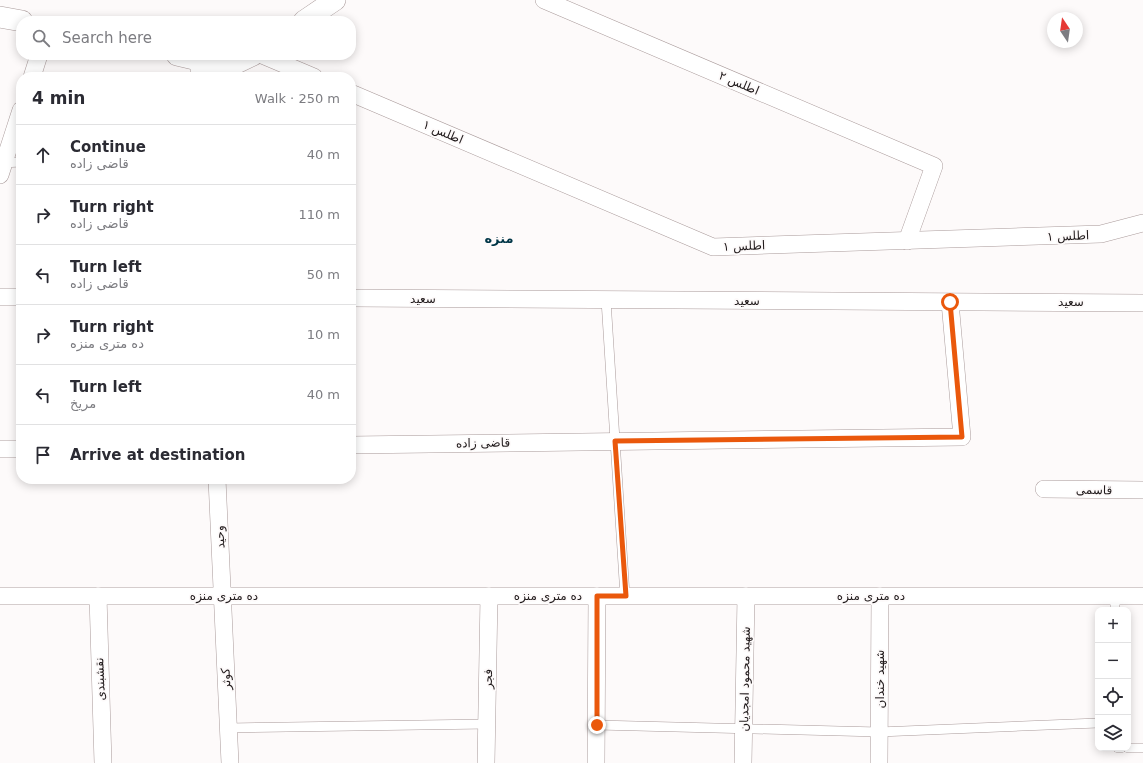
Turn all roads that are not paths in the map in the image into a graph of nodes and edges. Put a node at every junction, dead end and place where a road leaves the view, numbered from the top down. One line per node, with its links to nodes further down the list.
1 (335, 0): 3 (street)
2 (544, 0): 18 (street, اطلس ۲)
3 (311, 16)
4 (0, 17): 5 (street)
5 (16, 20)
6 (37, 60): 11 (street)
7 (185, 60): 10 (street)
8 (243, 60): 10 (street)
9 (274, 60): 12 (street)
10 (199, 68)
11 (34, 72)
12 (302, 72)
13 (356, 95): 18 (street, اطلس ۱)
14 (16, 124): 16 (street)
15 (16, 163): 16 (lane)
16 (1, 167)
17 (1143, 223): 18 (street, اطلس ۱)
18 (907, 241)
19 (0, 297): 20 (street)
20 (16, 297)
21 (356, 298): 22 (street, سعید)
22 (606, 300): 23 (street, سعید); 25 (lane)
23 (950, 302): 24 (street, سعید); 25 (street, قاضی زاده)
24 (1143, 303)
25 (615, 441): 26 (street, قاضی زاده); 37 (lane)
26 (356, 445)
27 (0, 449): 28 (street)
28 (16, 449)
29 (217, 484): 34 (street, وحید)
30 (1044, 489): 31 (street, قاسمی)
31 (1143, 490)
32 (0, 596): 33 (street, ده متری منزه)
33 (98, 596): 34 (street, ده متری منزه); 50 (street, نقشبندی)
34 (222, 596): 35 (street, ده متری منزه); 45 (street, کوثر)
35 (489, 596): 36 (street, ده متری منزه); 43 (street, فجر)
36 (597, 596): 37 (street, ده متری منزه); 44 (street)
37 (626, 596): 38 (street, ده متری منزه)
38 (746, 596): 39 (street, ده متری منزه); 46 (street, شهید محمود امجدیان)
39 (880, 596): 41 (street, ده متری منزه); 47 (street, شهید خندان)
40 (1143, 596): 41 (street, ده متری منزه)
41 (1115, 603)
42 (1095, 723): 47 (lane)
43 (487, 724): 45 (lane); 52 (street, فجر)
44 (597, 725): 46 (lane); 53 (street)
45 (229, 728): 51 (street, کوثر)
46 (744, 728): 47 (lane); 54 (street, شهید محمود امجدیان)
47 (879, 732): 55 (street, شهید خندان)
48 (1131, 748): 49 (lane)
49 (1143, 748)
50 (103, 763)
51 (230, 763)
52 (486, 763)
53 (596, 763)
54 (743, 763)
55 (879, 763)

